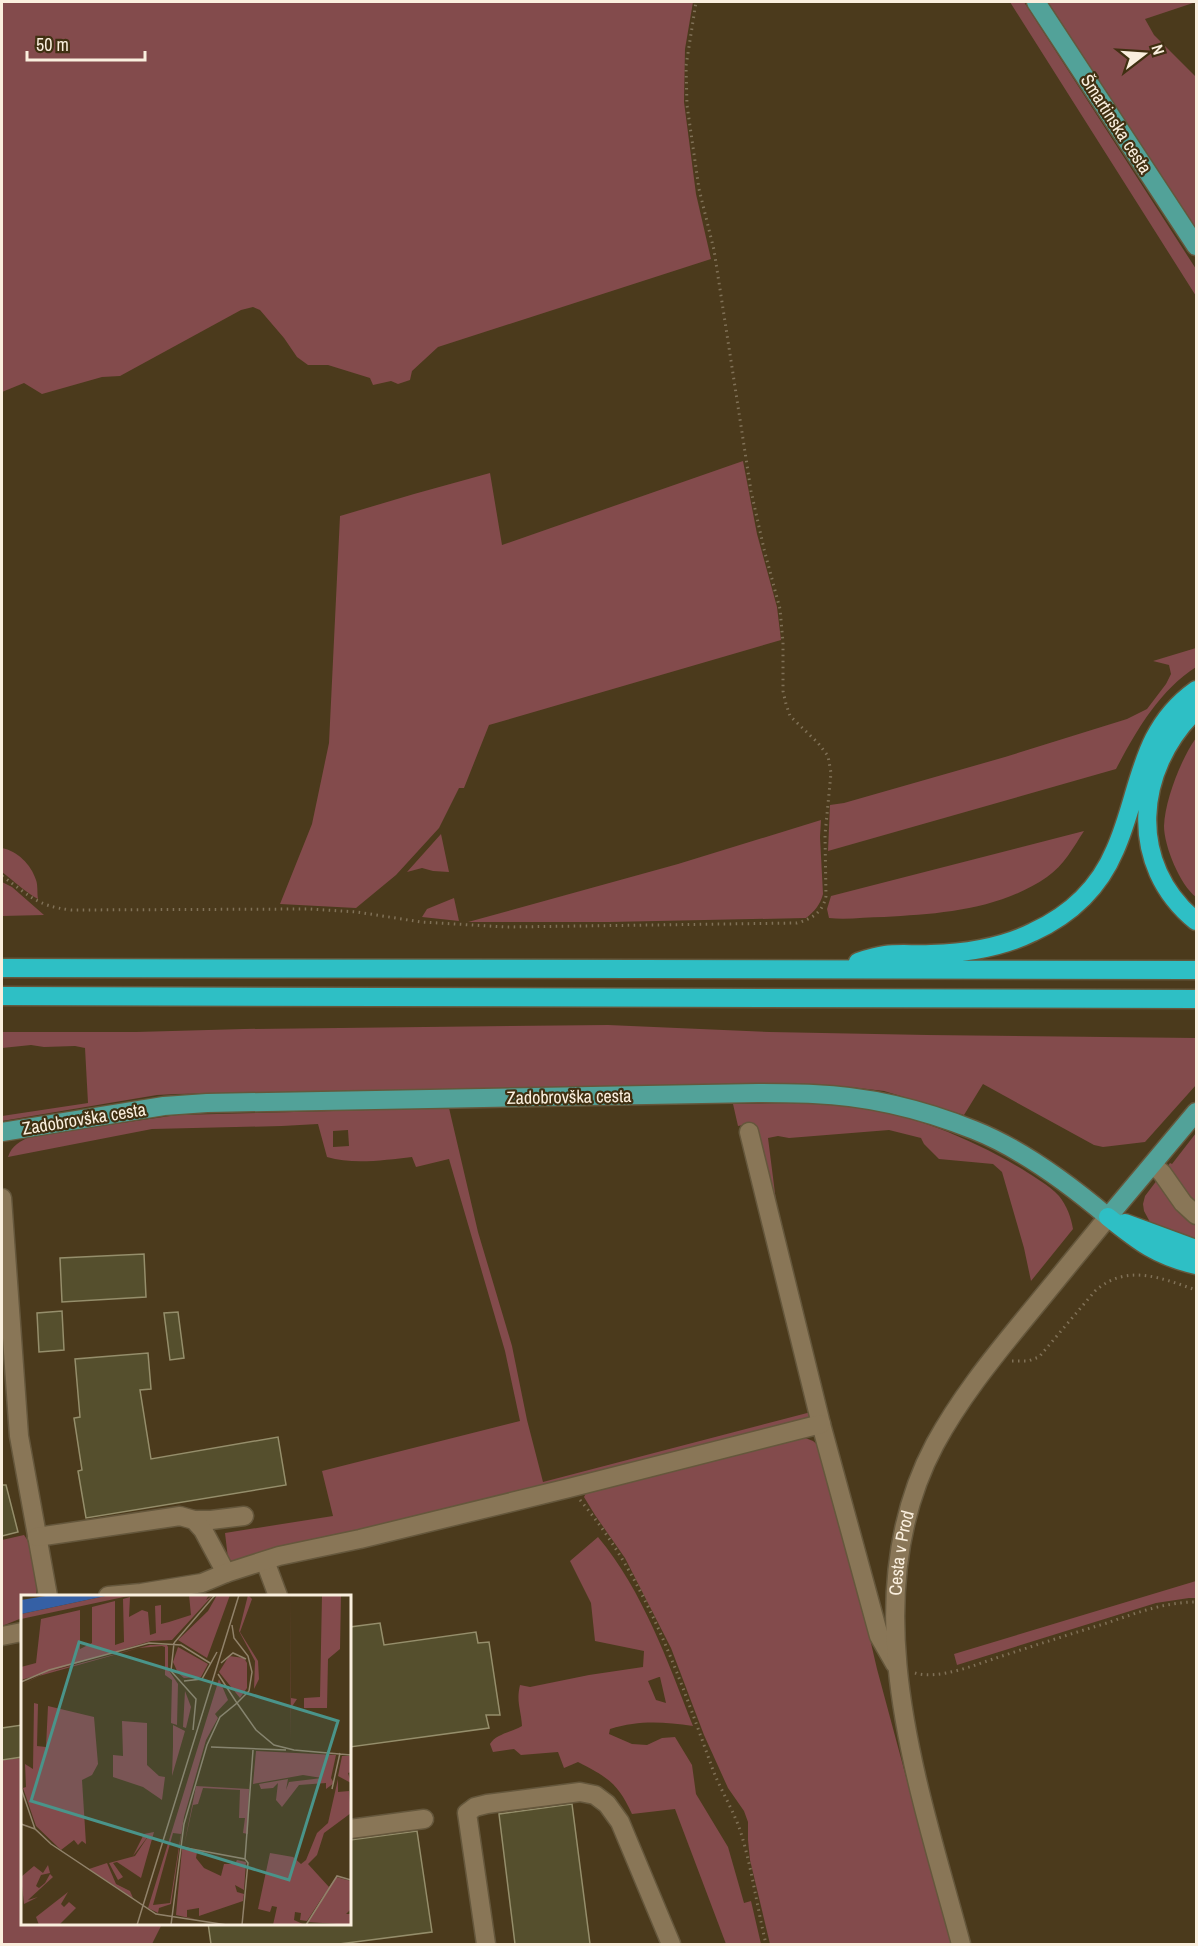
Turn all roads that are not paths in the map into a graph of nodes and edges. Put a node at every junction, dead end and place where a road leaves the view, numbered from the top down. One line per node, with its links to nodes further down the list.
1 (1036, 2): 2 (main road, Šmartinska cesta)
2 (1197, 246)
3 (1197, 690): 7 (highway)
4 (1197, 710): 5 (highway)
5 (1197, 921)
6 (2, 968): 7 (highway)
7 (833, 968): 8 (highway)
8 (1197, 970)
9 (2, 996): 10 (highway)
10 (1197, 999)
11 (1197, 1112): 14 (main road)
12 (2, 1132): 17 (main road, Zadobrovška cesta)
13 (749, 1132): 20 (street)
14 (1153, 1165): 16 (street); 17 (main road)
15 (2, 1197): 23 (street)
16 (1197, 1215)
17 (1108, 1217): 18 (highway); 19 (highway); 31 (street, Cesta v Prod)
18 (1197, 1249)
19 (1197, 1265)
20 (821, 1424): 24 (street); 31 (street)
21 (244, 1516): 22 (street)
22 (194, 1520): 23 (street); 25 (street)
23 (37, 1537): 26 (street)
24 (265, 1561): 25 (street); 28 (street)
25 (226, 1572): 27 (street)
26 (48, 1595)
27 (119, 1595)
28 (278, 1595)
29 (21, 1632): 30 (street)
30 (2, 1636)
31 (897, 1668): 36 (street, Cesta v Prod)
32 (424, 1819): 33 (street)
33 (351, 1829)
34 (486, 1944): 35 (street)
35 (671, 1944)
36 (961, 1944)

